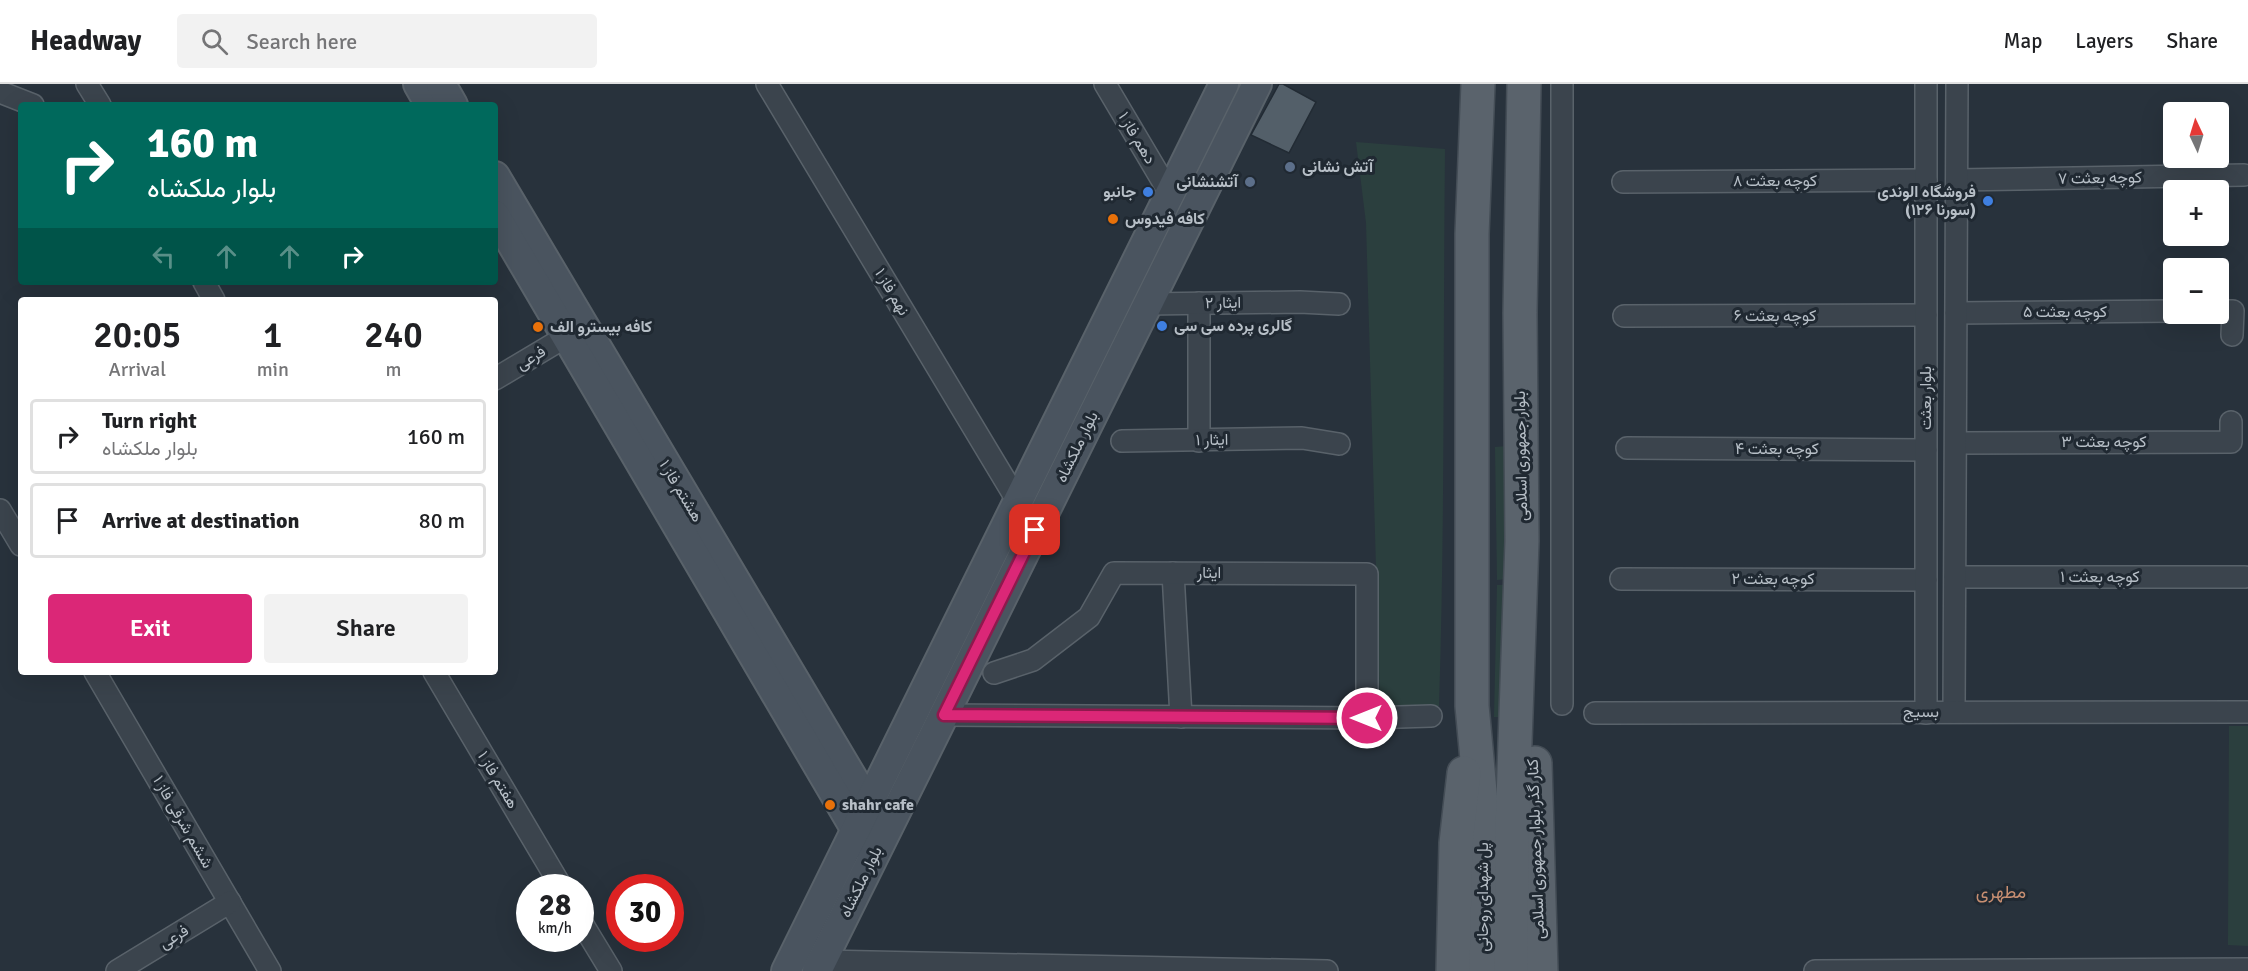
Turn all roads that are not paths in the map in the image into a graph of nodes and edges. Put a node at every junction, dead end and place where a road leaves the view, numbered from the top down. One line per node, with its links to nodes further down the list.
1 (87, 84): 15 (street)
2 (418, 84): 16 (main road)
3 (441, 84): 17 (main road)
4 (767, 84): 51 (street, نهم فاز ۱)
5 (1106, 84): 25 (street, دهم فاز ۱)
6 (1479, 84): 26 (main road)
7 (1524, 84): 27 (main road, بلوار جمهوری اسلامی)
8 (1562, 84): 65 (street)
9 (1926, 84): 18 (street, بلوار بعثت)
10 (1957, 84): 19 (street, بلوار بعثت)
11 (1222, 86): 13 (main road); 25 (main road, بلوار ملکشاه)
12 (0, 92): 14 (street)
13 (1252, 94): 32 (main road, بلوار ملکشاه)
14 (25, 102)
15 (98, 102)
16 (428, 102)
17 (451, 102)
18 (1926, 116): 19 (street); 21 (street, بلوار بعثت)
19 (1957, 116): 22 (street, بلوار بعثت)
20 (2244, 175): 22 (street, کوچه بعثت ۷)
21 (1926, 180): 24 (street, کوچه بعثت ۸); 29 (street, بلوار بعثت)
22 (1957, 180): 30 (street, بلوار بعثت)
23 (498, 182): 39 (main road, هشتم فاز ۱)
24 (1623, 183)
25 (1169, 192): 51 (main road, بلوار ملکشاه)
26 (1474, 194): 27 (main road); 66 (main road)
27 (1522, 194): 64 (main road, بلوار جمهوری اسلامی)
28 (498, 219): 39 (main road, هشتم فاز ۱)
29 (1926, 240): 30 (street); 37 (street, بلوار بعثت)
30 (1956, 240): 36 (street, بلوار بعثت)
31 (1199, 303): 32 (street, ایثار ۲); 33 (street, ایثار ۲); 46 (street)
32 (1147, 304): 71 (main road, بلوار ملکشاه)
33 (1339, 304)
34 (2163, 311): 36 (street, کوچه بعثت ۵)
35 (2229, 311): 40 (street)
36 (1956, 313): 43 (street, بلوار بعثت)
37 (1926, 315): 38 (street, کوچه بعثت ۶); 42 (street, بلوار بعثت)
38 (1624, 316)
39 (575, 331): 41 (street, فرعی); 75 (main road, هشتم فاز ۱); 77 (main road, هشتم فاز ۱)
40 (2232, 335)
41 (498, 377)
42 (1926, 381): 43 (street); 50 (street, بلوار بعثت)
43 (1956, 381): 47 (street, بلوار بعثت)
44 (2231, 422): 47 (street, کوچه بعثت ۳)
45 (1122, 441): 46 (street, ایثار ۱)
46 (1199, 441): 48 (street, ایثار ۱)
47 (1956, 442): 54 (street, بلوار بعثت)
48 (1339, 444)
49 (1627, 448): 50 (street, کوچه بعثت ۴)
50 (1926, 450): 53 (street, بلوار بعثت)
51 (1017, 501): 75 (main road, بلوار ملکشاه)
52 (0, 510): 55 (street)
53 (1926, 510): 54 (street); 60 (street, بلوار بعثت)
54 (1955, 510): 57 (street, بلوار بعثت)
55 (18, 540)
56 (1173, 573): 61 (street, ایثار); 73 (street); 74 (street, ایثار)
57 (1955, 577): 58 (street, کوچه بعثت ۱); 68 (street, بلوار بعثت)
58 (2245, 577)
59 (1621, 579): 60 (street, کوچه بعثت ۲)
60 (1926, 580): 67 (street, بلوار بعثت)
61 (994, 673)
62 (97, 675): 81 (street, ششم شرقی فاز ۱)
63 (436, 675): 80 (street, هفتم فاز ۱)
64 (1518, 692): 76 (main road, بلوار جمهوری اسلامی); 93 (main road, کنار گذر بلوار جمهوری اسلامی)
65 (1562, 704)
66 (1472, 706): 76 (main road); 90 (main road)
67 (1926, 712): 68 (street, بسیج); 70 (street, بسیج)
68 (1954, 712): 69 (street, بسیج)
69 (2248, 712)
70 (1595, 713)
71 (944, 715): 73 (street); 78 (main road, بلوار ملکشاه)
72 (1431, 716): 74 (street)
73 (1180, 717): 74 (street)
74 (1367, 718)
75 (868, 805): 77 (main road, بلوار ملکشاه); 78 (main road, هشتم فاز ۱)
76 (1497, 826): 91 (main road, پل شهدای روحانی); 92 (main road, پل شهدای روحانی)
77 (856, 832): 79 (main road, هشتم فاز ۱); 88 (main road, بلوار ملکشاه)
78 (886, 832): 79 (main road, بلوار ملکشاه)
79 (873, 859): 83 (main road, بلوار ملکشاه)
80 (553, 874)
81 (230, 902): 85 (street, فرعی); 86 (street, ششم شرقی فاز ۱)
82 (594, 944): 87 (street)
83 (820, 966): 89 (street)
84 (2248, 969): 94 (street)
85 (117, 971)
86 (270, 971)
87 (610, 971)
88 (786, 971)
89 (1327, 971)
90 (1453, 971)
91 (1483, 971)
92 (1511, 971)
93 (1541, 971)
94 (1815, 971)

